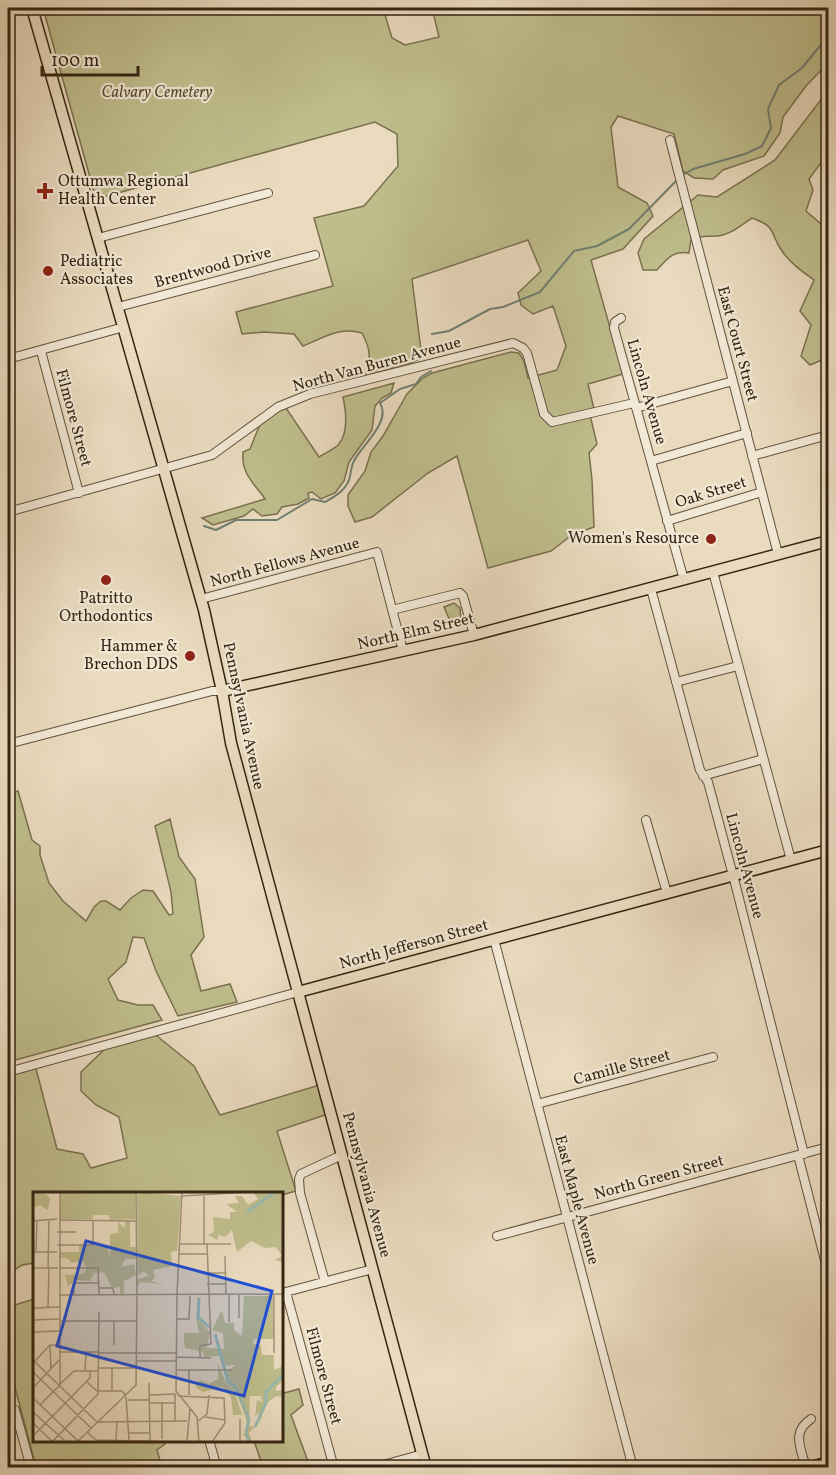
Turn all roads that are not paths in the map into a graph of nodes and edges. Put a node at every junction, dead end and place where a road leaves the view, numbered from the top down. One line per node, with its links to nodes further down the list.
1 (32, 8): 4 (main road, Pennsylvania Avenue)
2 (670, 140): 11 (street, East Court Street)
3 (268, 193): 4 (street)
4 (98, 238): 6 (main road, Pennsylvania Avenue)
5 (315, 255): 6 (street, Brentwood Drive)
6 (118, 307): 8 (main road, Pennsylvania Avenue)
7 (621, 318): 12 (street, Lincoln Avenue)
8 (124, 327): 9 (street); 17 (main road, Pennsylvania Avenue)
9 (41, 351): 10 (street); 19 (street, Filmore Street)
10 (8, 359)
11 (733, 381): 12 (street); 13 (street, East Court Street)
12 (635, 406): 16 (street, Lincoln Avenue); 17 (street, North Van Buren Avenue)
13 (747, 433): 15 (street, East Court Street); 16 (street)
14 (828, 435): 15 (street)
15 (752, 456): 18 (street, East Court Street)
16 (651, 461): 21 (street, Lincoln Avenue)
17 (164, 468): 19 (street, North Van Buren Avenue); 27 (main road, Pennsylvania Avenue)
18 (762, 492): 21 (street, Oak Street); 23 (street, East Court Street)
19 (79, 493): 20 (street, North Van Buren Avenue)
20 (8, 512)
21 (667, 521): 25 (street, Lincoln Avenue)
22 (828, 541): 23 (main road, North Elm Street)
23 (778, 554): 24 (main road, North Elm Street)
24 (713, 572): 25 (main road, North Elm Street); 31 (street)
25 (684, 580): 26 (main road, North Elm Street)
26 (651, 589): 29 (main road, North Elm Street); 32 (street, Lincoln Avenue)
27 (201, 599): 28 (street, North Fellows Avenue); 33 (main road, Pennsylvania Avenue)
28 (392, 610): 29 (street); 30 (street)
29 (474, 635): 30 (main road, North Elm Street)
30 (403, 651): 33 (main road, North Elm Street)
31 (738, 666): 32 (street); 35 (street)
32 (676, 682): 36 (street, Lincoln Avenue)
33 (222, 691): 34 (street, North Elm Street); 43 (main road, Pennsylvania Avenue)
34 (8, 744)
35 (763, 759): 36 (street); 39 (street)
36 (703, 776): 40 (street, Lincoln Avenue)
37 (646, 820): 41 (street)
38 (828, 850): 39 (main road, North Jefferson Street)
39 (791, 860): 40 (main road, North Jefferson Street)
40 (733, 875): 41 (main road, North Jefferson Street); 48 (street, Lincoln Avenue)
41 (667, 893): 42 (main road, North Jefferson Street)
42 (494, 939): 43 (main road, North Jefferson Street); 46 (street, East Maple Avenue)
43 (298, 992): 45 (street, North Jefferson Street); 49 (main road, Pennsylvania Avenue)
44 (713, 1057): 46 (street, Camille Street)
45 (8, 1072)
46 (537, 1104): 50 (street, East Maple Avenue)
47 (828, 1147): 48 (street, North Green Street)
48 (801, 1154): 50 (street, North Green Street); 52 (street, Lincoln Avenue)
49 (342, 1155): 53 (main road, Pennsylvania Avenue); 55 (street)
50 (567, 1217): 51 (street, North Green Street); 67 (street, East Maple Avenue)
51 (497, 1236)
52 (826, 1255): 54 (street, Lincoln Avenue)
53 (373, 1269): 55 (street); 60 (main road, Pennsylvania Avenue)
54 (828, 1272)
55 (325, 1282): 56 (street)
56 (284, 1293): 64 (street, Filmore Street)
57 (11, 1411): 62 (street)
58 (811, 1419): 68 (street)
59 (210, 1442): 63 (street)
60 (423, 1454): 65 (street); 66 (main road, Pennsylvania Avenue)
61 (824, 1465): 68 (main road)
62 (31, 1467)
63 (217, 1467)
64 (334, 1467)
65 (372, 1467)
66 (426, 1467)
67 (633, 1467)
68 (807, 1467)

